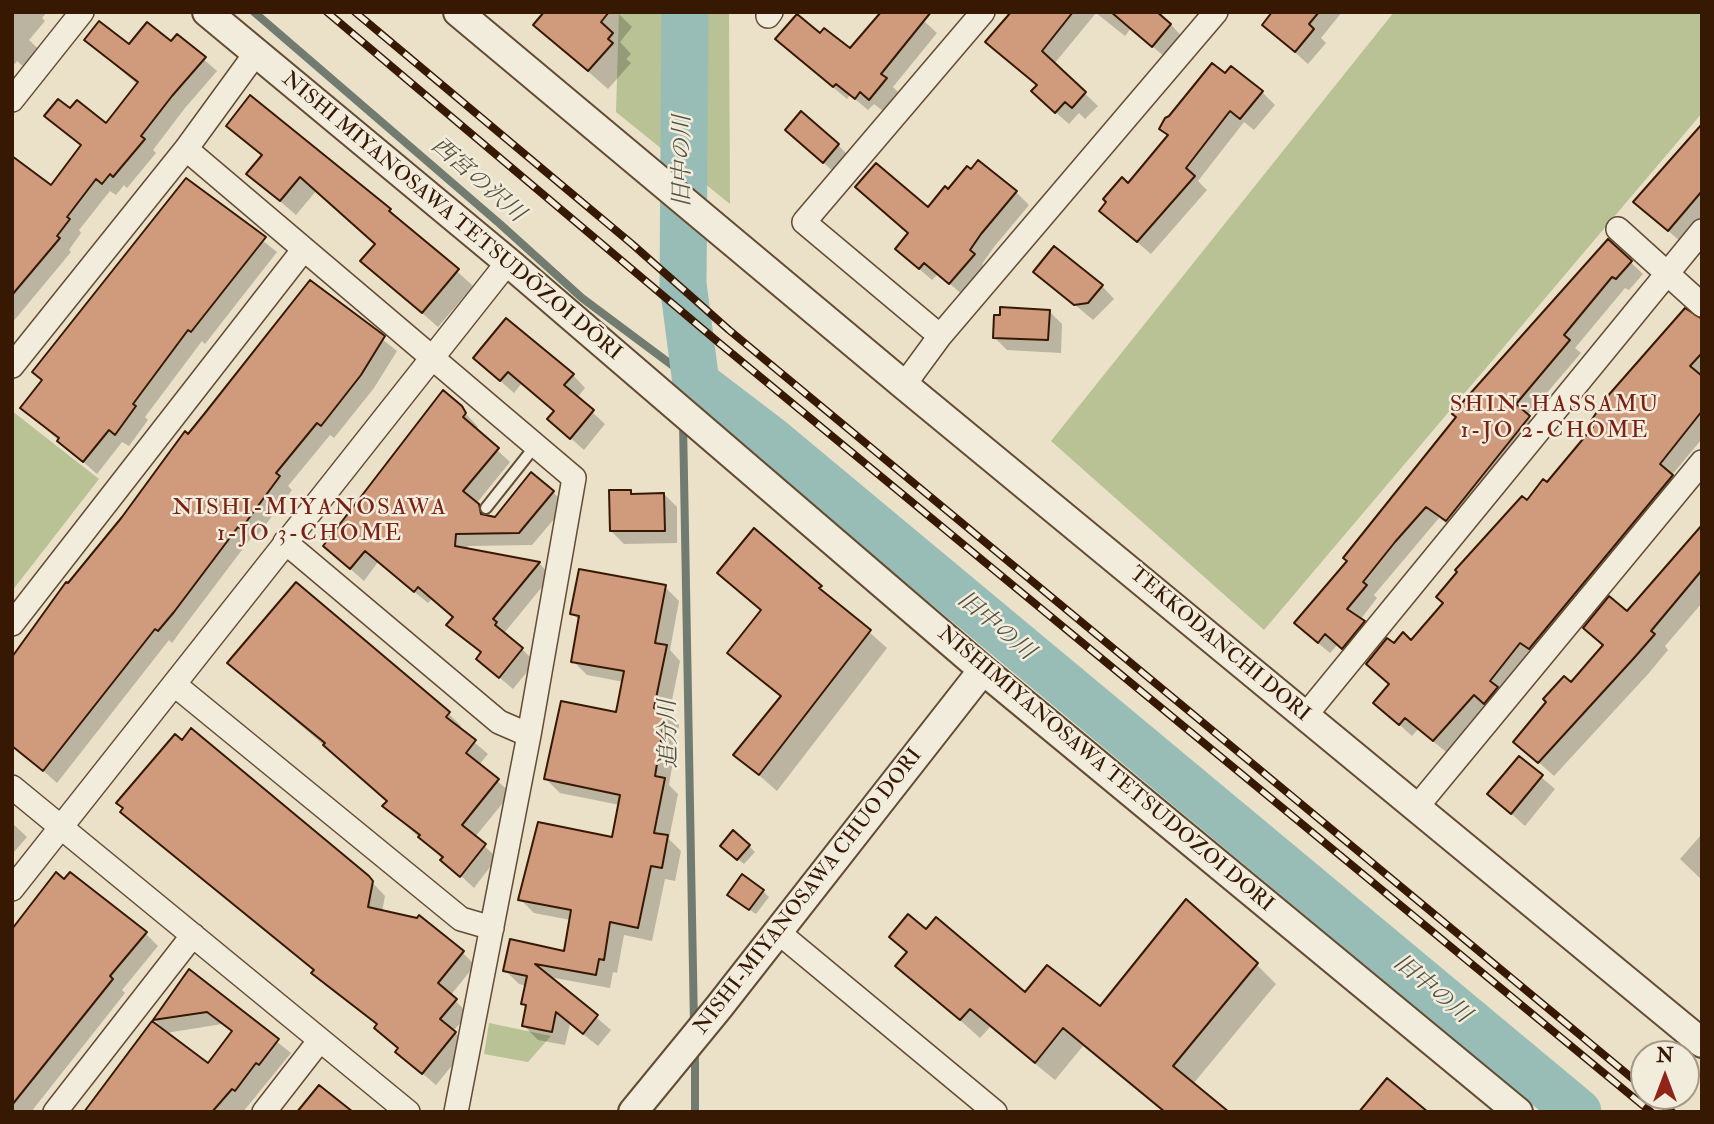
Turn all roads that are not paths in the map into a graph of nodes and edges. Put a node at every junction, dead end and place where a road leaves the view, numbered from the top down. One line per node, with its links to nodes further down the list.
1 (82, 12): 7 (street)
2 (207, 12): 6 (street, NISHI MIYANOSAWA TETSUDŌZOI DŌRI)
3 (458, 12): 18 (street, TEKKODANCHI DORI)
4 (983, 12): 15 (street)
5 (1207, 15): 15 (street)
6 (256, 53): 8 (street); 12 (street, NISHI MIYANOSAWA TETSUDŌZOI DŌRI)
7 (12, 100)
8 (186, 149): 11 (street); 17 (street)
9 (1618, 229): 13 (street)
10 (1702, 231): 13 (street)
11 (304, 249): 16 (street); 24 (street)
12 (509, 262): 16 (street); 19 (street, NISHI MIYANOSAWA TETSUDŌZOI DŌRI)
13 (1665, 274): 14 (street); 27 (street)
14 (1702, 305)
15 (940, 336): 18 (street)
16 (432, 358): 20 (street); 23 (street)
17 (12, 366)
18 (904, 385): 27 (street, TEKKODANCHI DORI)
19 (695, 423): 25 (street, NISHIMIYANOSAWA TETSUDOZOI DORI)
20 (536, 445): 22 (lane); 28 (street)
21 (1702, 462): 30 (street)
22 (485, 508)
23 (285, 542): 26 (street); 28 (street)
24 (12, 624)
25 (983, 670): 34 (street, NISHI-MIYANOSAWA CHUO DORI); 44 (street, NISHIMIYANOSAWA TETSUDOZOI DORI)
26 (175, 685): 31 (street); 33 (street)
27 (1305, 716): 30 (street, TEKKODANCHI DORI)
28 (529, 735): 33 (street)
29 (12, 787): 31 (street)
30 (1416, 808): 37 (street, TEKKODANCHI DORI)
31 (61, 827): 32 (street); 35 (street)
32 (12, 889)
33 (492, 928): 41 (street)
34 (778, 932): 42 (street, NISHI-MIYANOSAWA CHUO DORI); 43 (street)
35 (193, 935): 36 (street); 38 (street)
36 (320, 1040): 39 (street); 40 (street)
37 (1702, 1043)
38 (55, 1112)
39 (264, 1112)
40 (408, 1112)
41 (456, 1112)
42 (633, 1112)
43 (995, 1112)
44 (1518, 1112)

